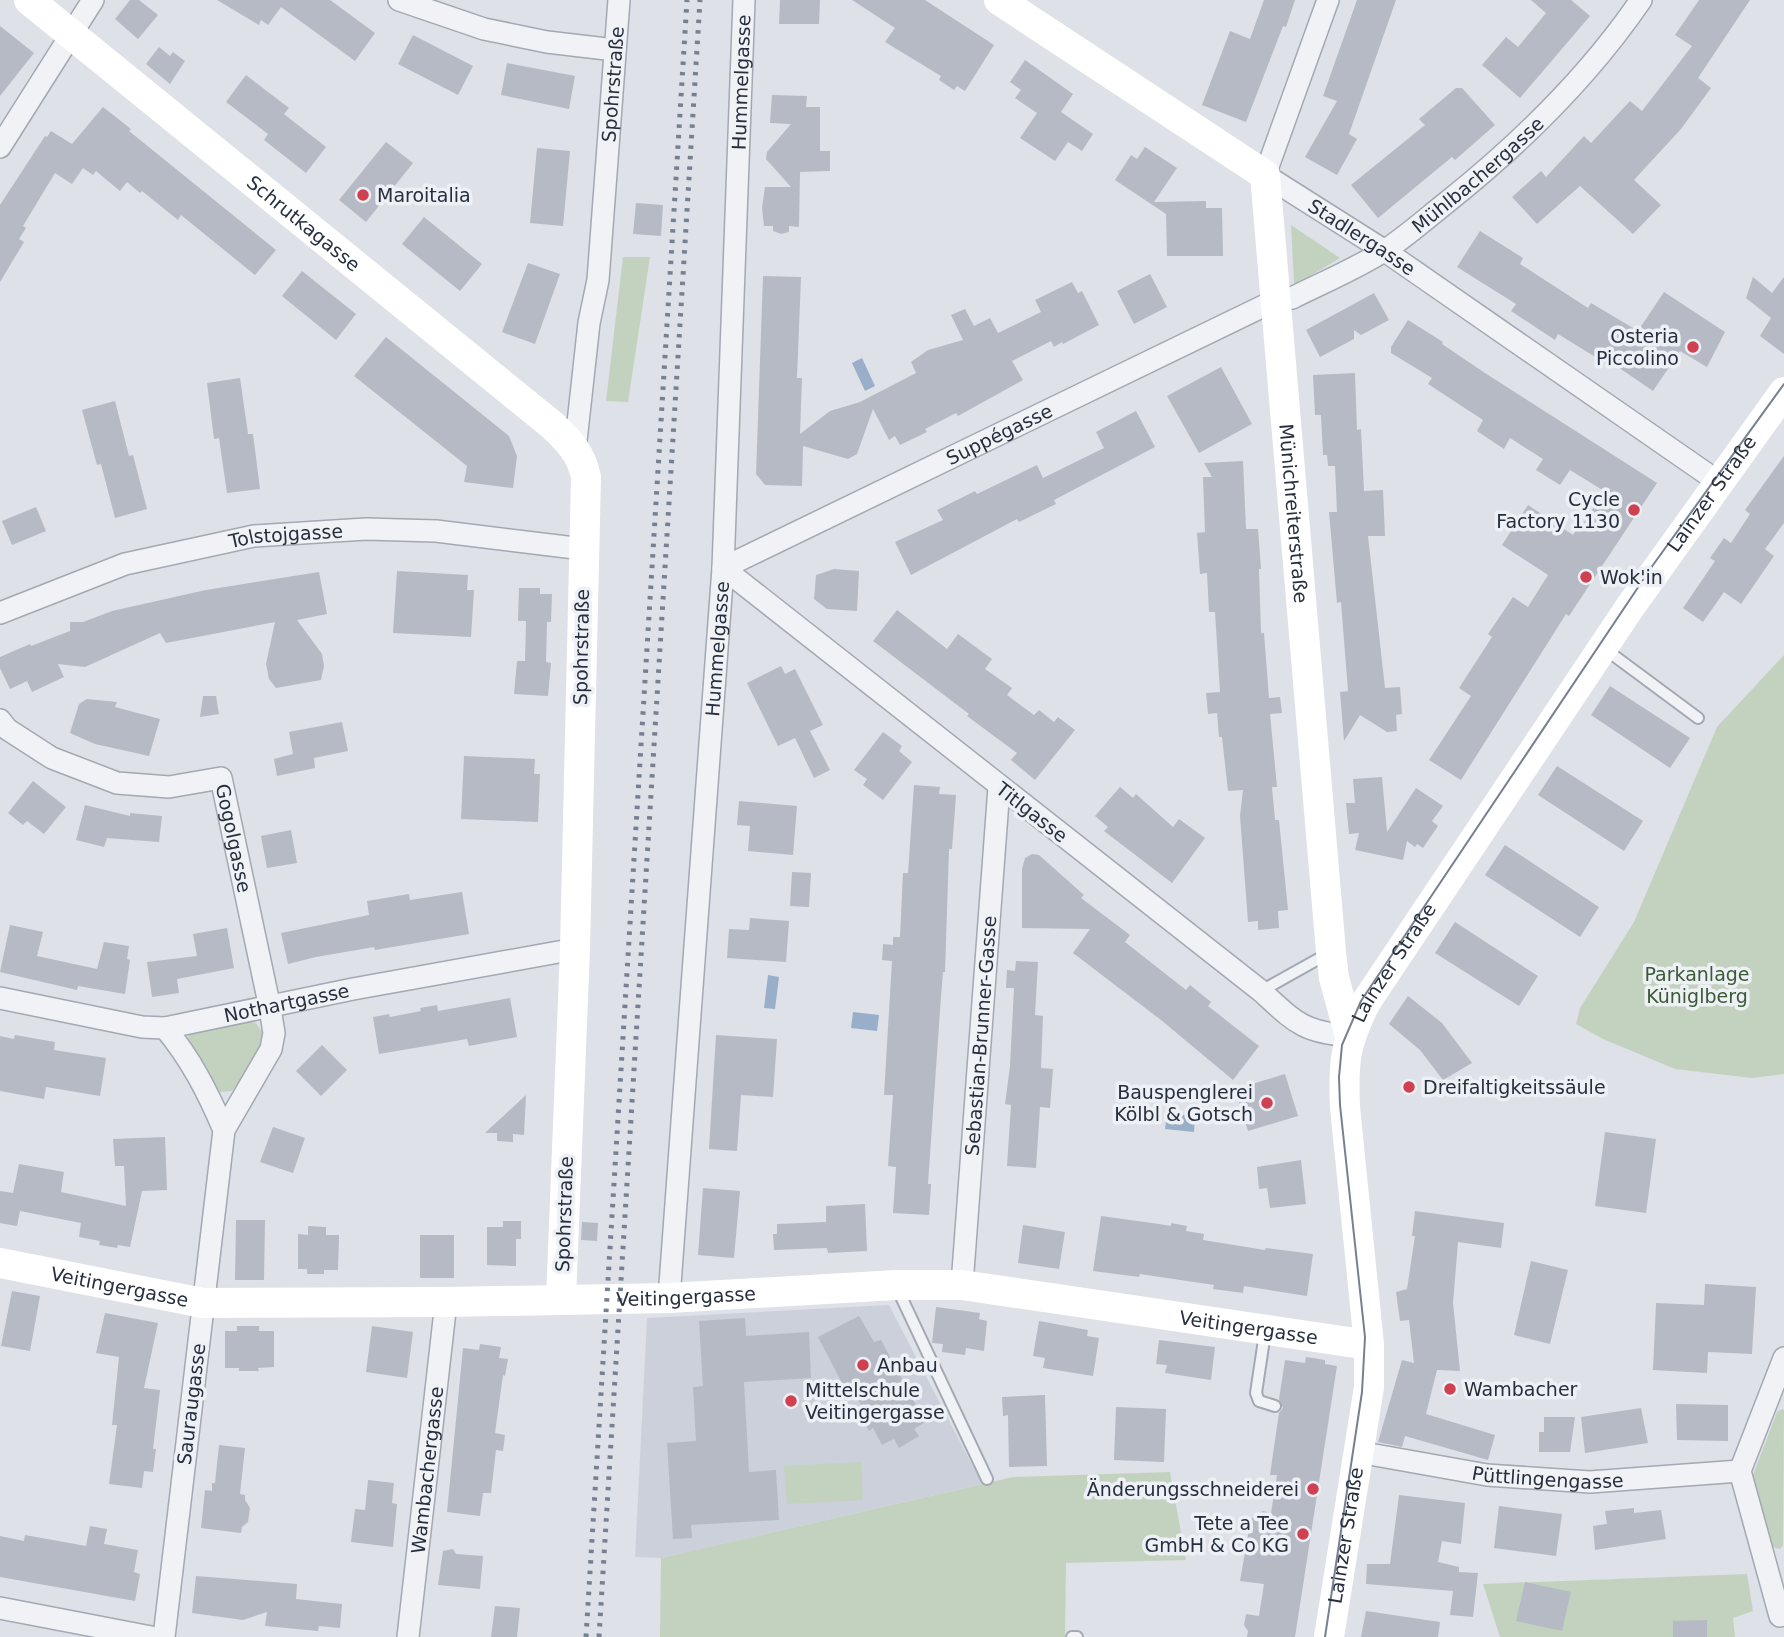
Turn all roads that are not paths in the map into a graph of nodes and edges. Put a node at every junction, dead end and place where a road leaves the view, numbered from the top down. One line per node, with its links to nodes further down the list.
1 (29, 0): 9 (street, Schrutkagasse)
2 (93, 0): 9 (street)
3 (399, 0): 10 (street)
4 (619, 0): 10 (street, Spohrstraße)
5 (744, 0): 19 (street, Hummelgasse)
6 (999, 0): 12 (street, Stadlergasse)
7 (1328, 0): 12 (street, Münichreiterstraße)
8 (1641, 0): 13 (street, Mühlbachergasse)
9 (71, 34): 11 (street); 16 (street, Schrutkagasse)
10 (615, 50): 16 (street, Spohrstraße)
11 (0, 148)
12 (1265, 175): 13 (street, Stadlergasse); 14 (street, Münichreiterstraße)
13 (1385, 251): 14 (street, Mühlbachergasse); 17 (street, Stadlergasse)
14 (1276, 300): 19 (street, Suppégasse); 26 (street, Münichreiterstraße)
15 (1784, 392): 17 (street, Lainzer Straße)
16 (575, 450): 18 (street, Spohrstraße)
17 (1720, 483): 21 (street, Lainzer Straße)
18 (583, 549): 20 (street, Tolstojgasse); 25 (street, Spohrstraße)
19 (723, 568): 24 (street, Titlgasse); 36 (street, Hummelgasse)
20 (0, 613)
21 (1603, 648): 22 (lane); 31 (street, Lainzer Straße)
22 (1698, 718)
23 (0, 720): 29 (street, Gogolgasse)
24 (999, 787): 27 (street, Titlgasse); 35 (street, Sebastian-Brunner-Gasse)
25 (575, 948): 29 (street, Nothartgasse); 37 (street, Spohrstraße)
26 (1331, 952): 27 (lane); 31 (street, Münichreiterstraße)
27 (1261, 991): 31 (street, Titlgasse)
28 (0, 998): 30 (street, Nothartgasse)
29 (270, 1008): 30 (street, Nothartgasse); 32 (street, Sauraugasse)
30 (165, 1028): 32 (street, Sauraugasse)
31 (1350, 1036): 41 (street, Lainzer Straße)
32 (224, 1130): 39 (street, Sauraugasse)
33 (0, 1263): 39 (street, Veitingergasse)
34 (896, 1285): 35 (street, Veitingergasse); 36 (street, Veitingergasse); 46 (lane)
35 (962, 1285): 40 (street, Veitingergasse)
36 (669, 1298): 37 (street, Veitingergasse)
37 (561, 1299): 38 (street, Veitingergasse)
38 (446, 1302): 39 (street, Veitingergasse); 52 (street, Wambachergasse)
39 (203, 1303): 51 (street, Sauraugasse)
40 (1266, 1330): 41 (street, Veitingergasse); 43 (lane)
41 (1369, 1345): 44 (street, Lainzer Straße)
42 (1784, 1358): 45 (street)
43 (1275, 1406)
44 (1357, 1452): 45 (street, Püttlingengasse); 55 (street, Lainzer Straße)
45 (1740, 1471): 49 (street)
46 (987, 1479)
47 (1784, 1586): 49 (street)
48 (0, 1608): 50 (street)
49 (1781, 1627)
50 (150, 1637)
51 (164, 1637)
52 (408, 1637)
53 (1072, 1637): 54 (lane)
54 (1077, 1637)
55 (1329, 1637)

